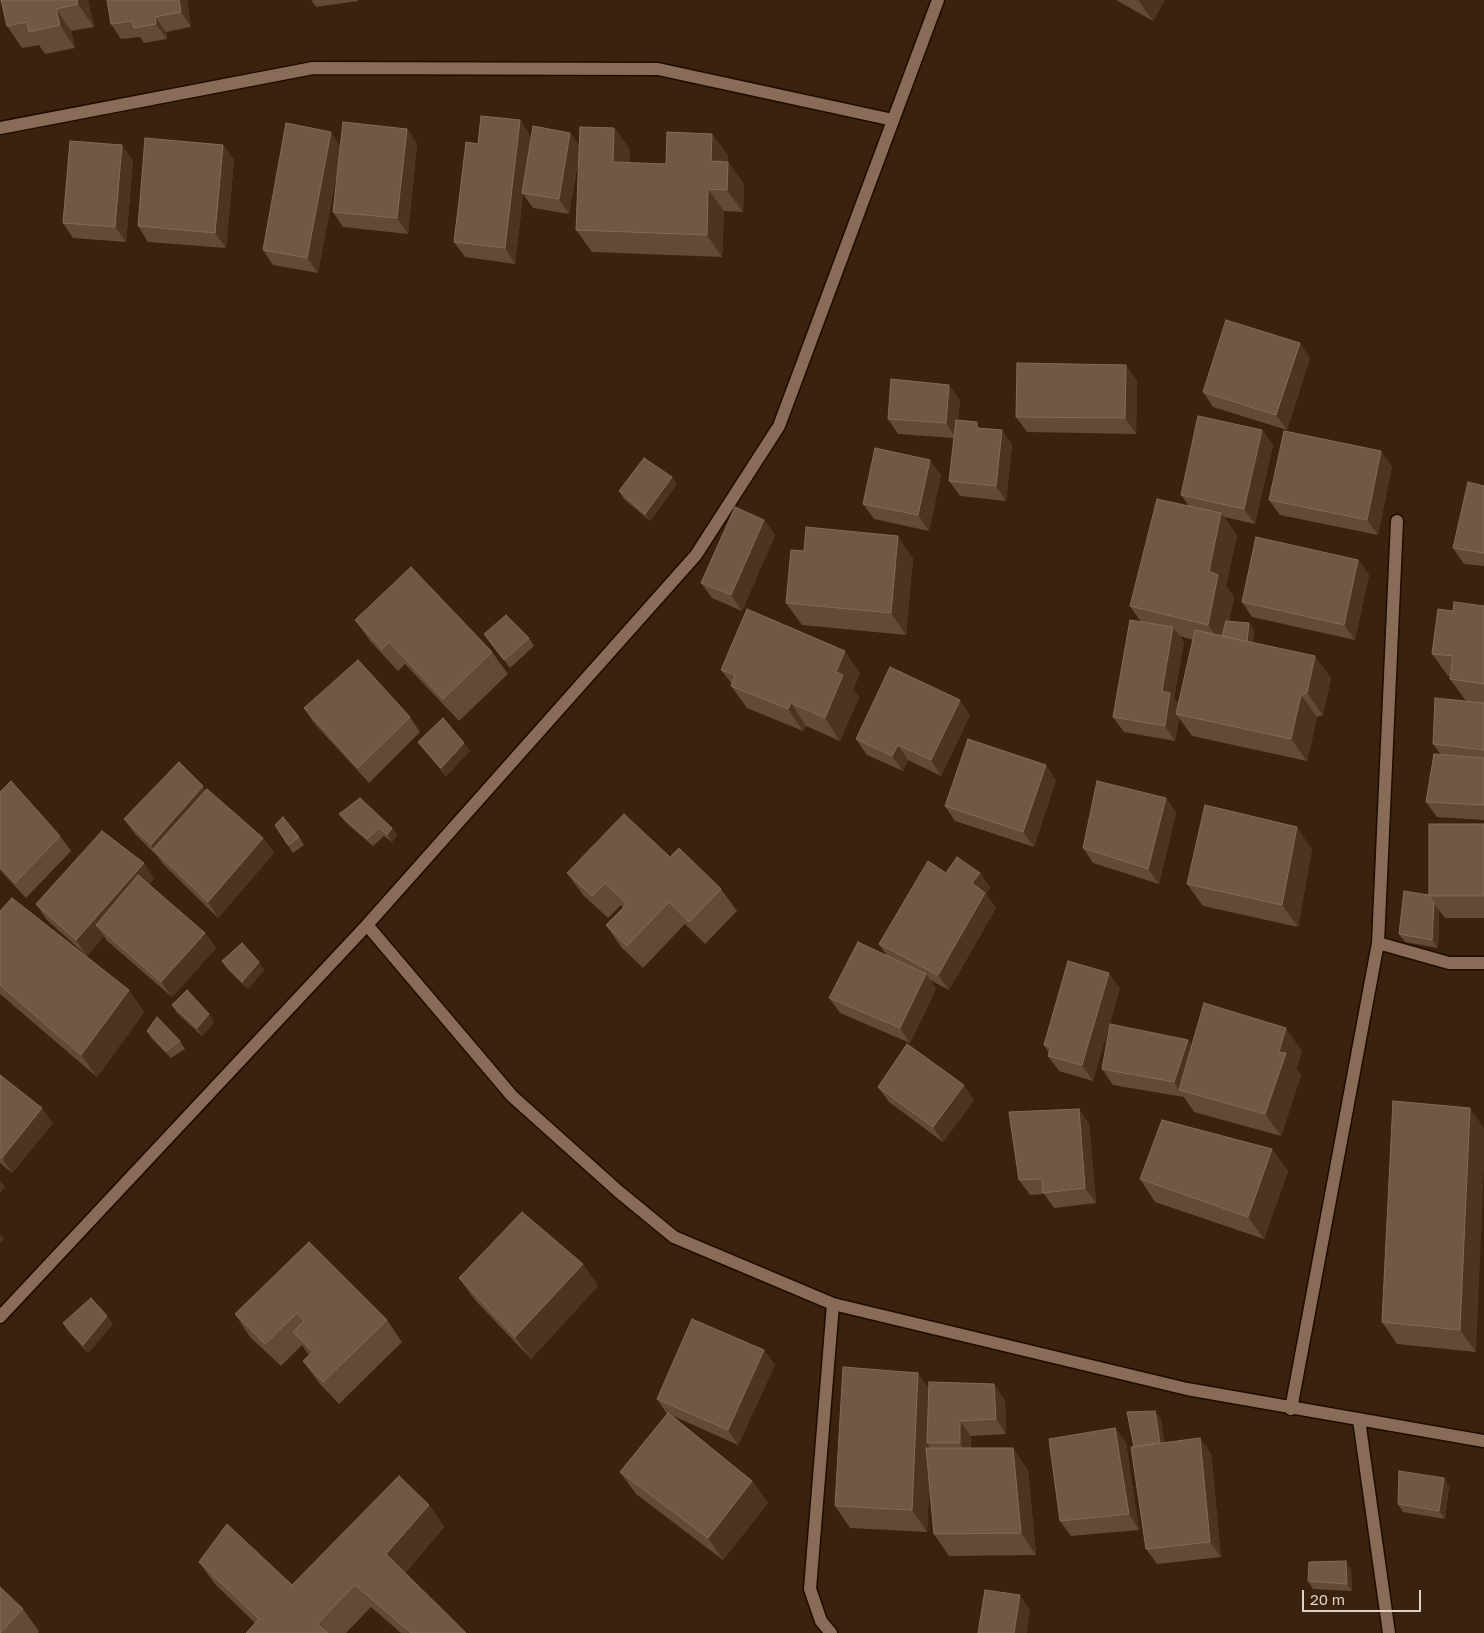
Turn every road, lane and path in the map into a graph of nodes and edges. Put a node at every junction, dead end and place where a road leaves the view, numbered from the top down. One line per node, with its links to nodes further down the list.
1 (938, 0): 2 (street)
2 (893, 120): 3 (street); 5 (street)
3 (0, 128)
4 (1397, 521): 6 (street)
5 (367, 925): 8 (street); 9 (street)
6 (1378, 943): 7 (street); 10 (street)
7 (1484, 963)
8 (833, 1304): 10 (street); 13 (street)
9 (0, 1317)
10 (1291, 1409): 11 (street)
11 (1359, 1420): 12 (street); 14 (street)
12 (1484, 1441)
13 (831, 1633)
14 (1389, 1633)

